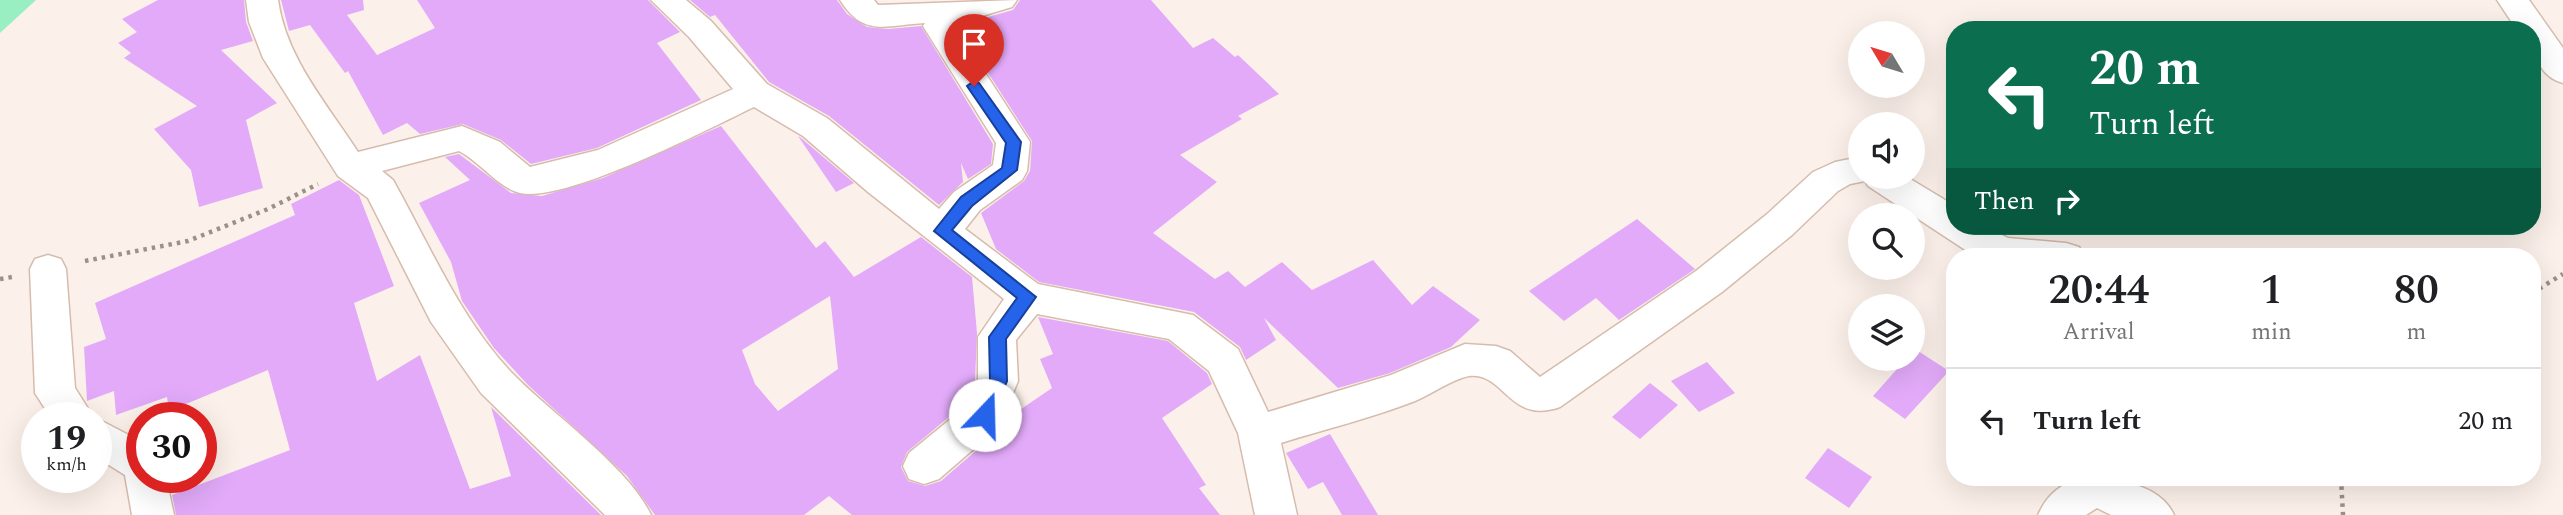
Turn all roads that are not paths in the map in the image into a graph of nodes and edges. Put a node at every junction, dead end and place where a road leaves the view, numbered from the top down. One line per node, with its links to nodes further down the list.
1 (262, 0): 11 (street)
2 (667, 0): 10 (street)
3 (856, 0): 6 (street)
4 (1002, 0): 6 (street)
5 (2513, 0): 7 (street)
6 (951, 15): 15 (street)
7 (2528, 21)
8 (2541, 40): 9 (street)
9 (2563, 72)
10 (755, 92): 11 (street); 15 (street)
11 (350, 167): 26 (street)
12 (1848, 170): 21 (street)
13 (1899, 189): 14 (street)
14 (1946, 219)
15 (942, 231): 19 (street)
16 (1971, 235): 17 (street)
17 (1995, 248)
18 (48, 269): 20 (street)
19 (1028, 297): 21 (street); 22 (street)
20 (62, 402)
21 (1258, 433): 27 (street)
22 (924, 466)
23 (148, 493): 25 (street)
24 (2075, 497): 28 (street)
25 (153, 515)
26 (630, 515)
27 (1276, 515)
28 (2153, 515)

